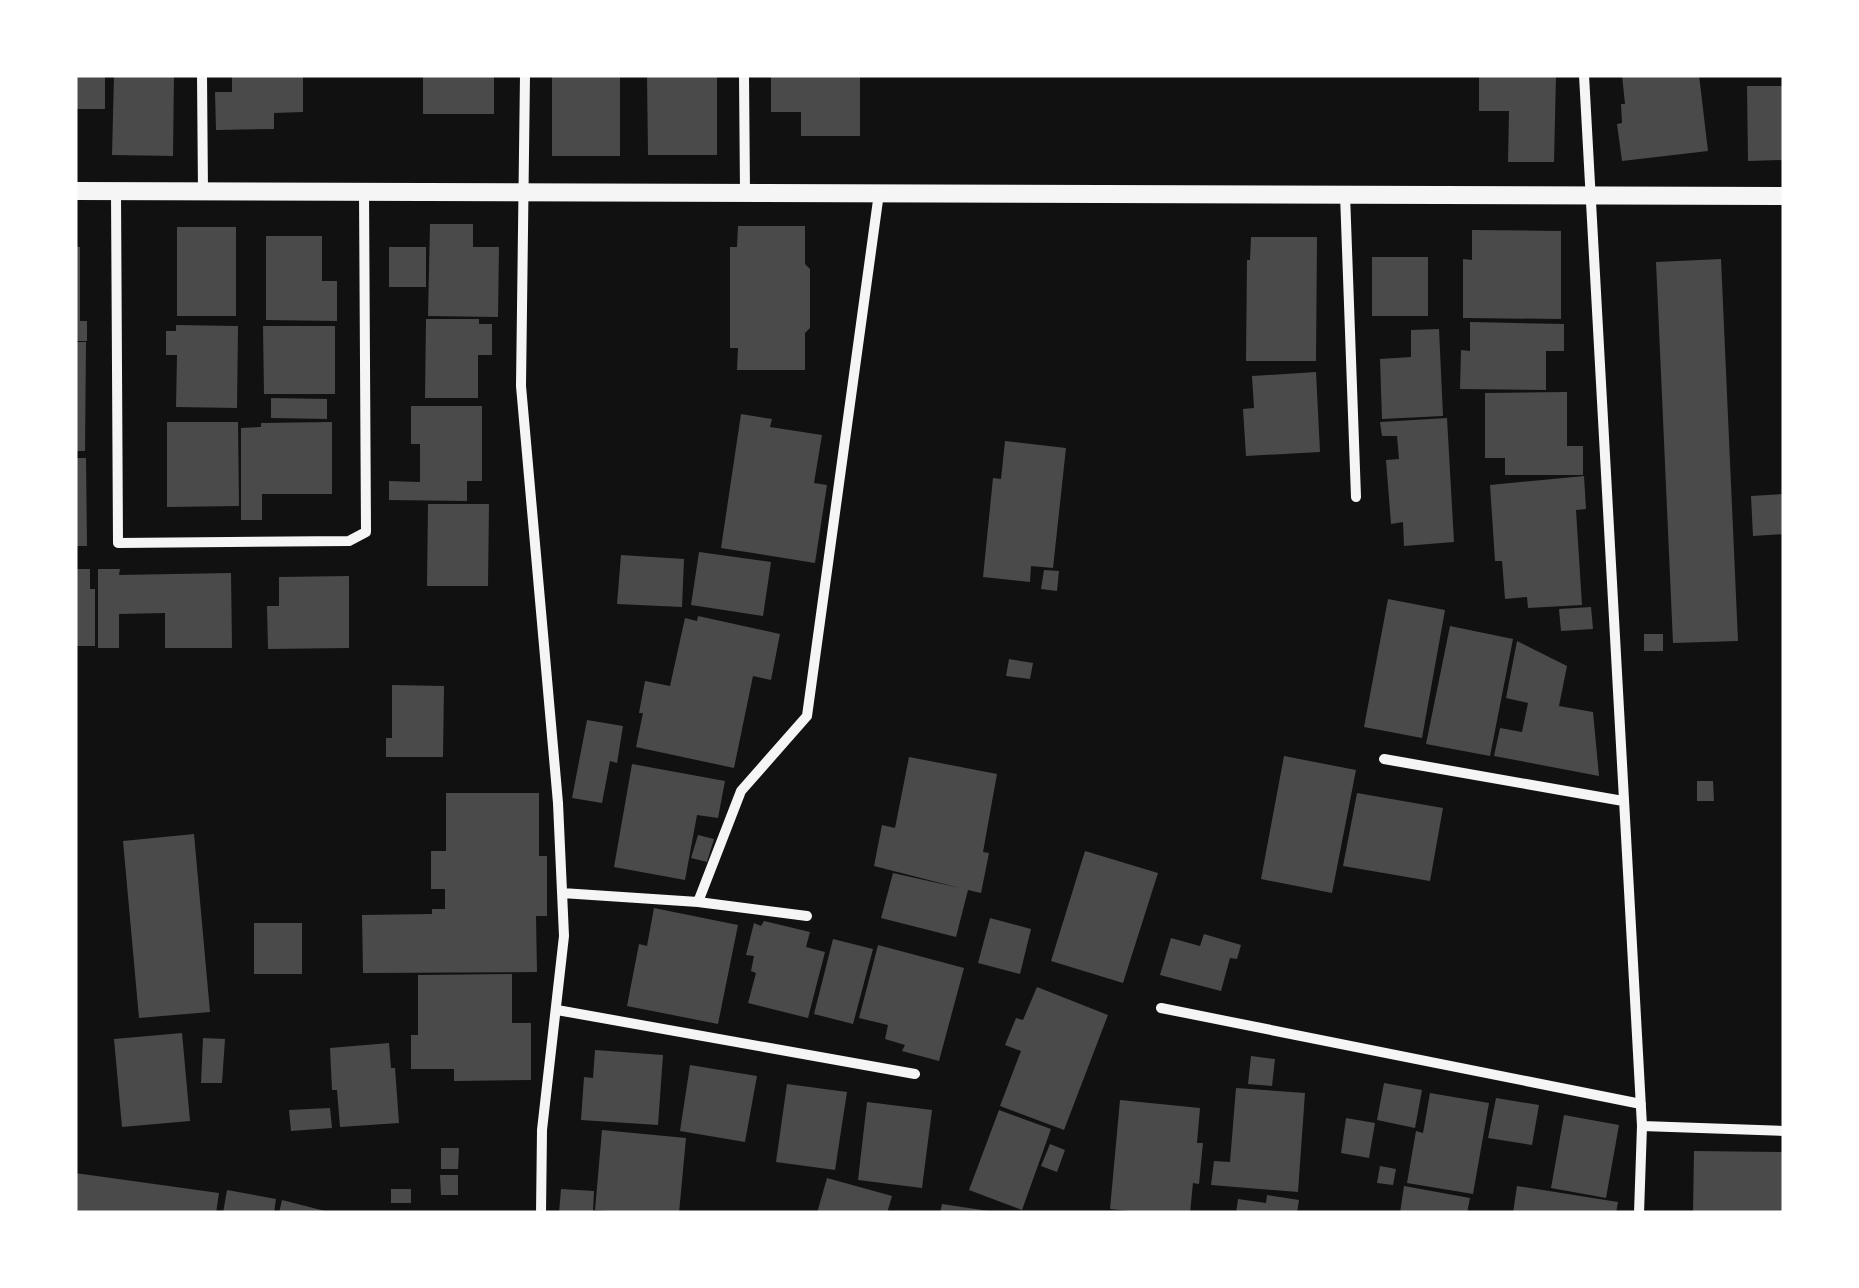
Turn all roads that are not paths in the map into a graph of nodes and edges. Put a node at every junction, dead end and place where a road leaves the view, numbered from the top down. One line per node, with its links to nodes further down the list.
1 (202, 75): 7 (street)
2 (525, 75): 9 (street)
3 (744, 75): 10 (street)
4 (1584, 75): 13 (street)
5 (75, 191): 6 (street)
6 (116, 192): 7 (street); 8 (street)
7 (203, 192): 8 (street)
8 (364, 192): 9 (street)
9 (525, 192): 10 (street); 18 (street)
10 (746, 193): 11 (street)
11 (879, 193): 12 (street); 19 (street)
12 (1345, 194): 13 (street); 15 (street)
13 (1589, 195): 14 (street); 17 (street)
14 (1784, 196)
15 (1356, 497)
16 (1384, 759): 17 (street)
17 (1623, 800): 24 (street)
18 (562, 894): 19 (street); 22 (street)
19 (698, 902): 20 (street)
20 (807, 916)
21 (1161, 1008): 24 (street)
22 (557, 1010): 23 (street); 27 (street)
23 (914, 1074)
24 (1641, 1104): 25 (street)
25 (1642, 1126): 26 (street); 28 (street)
26 (1784, 1131)
27 (542, 1213)
28 (1639, 1213)

